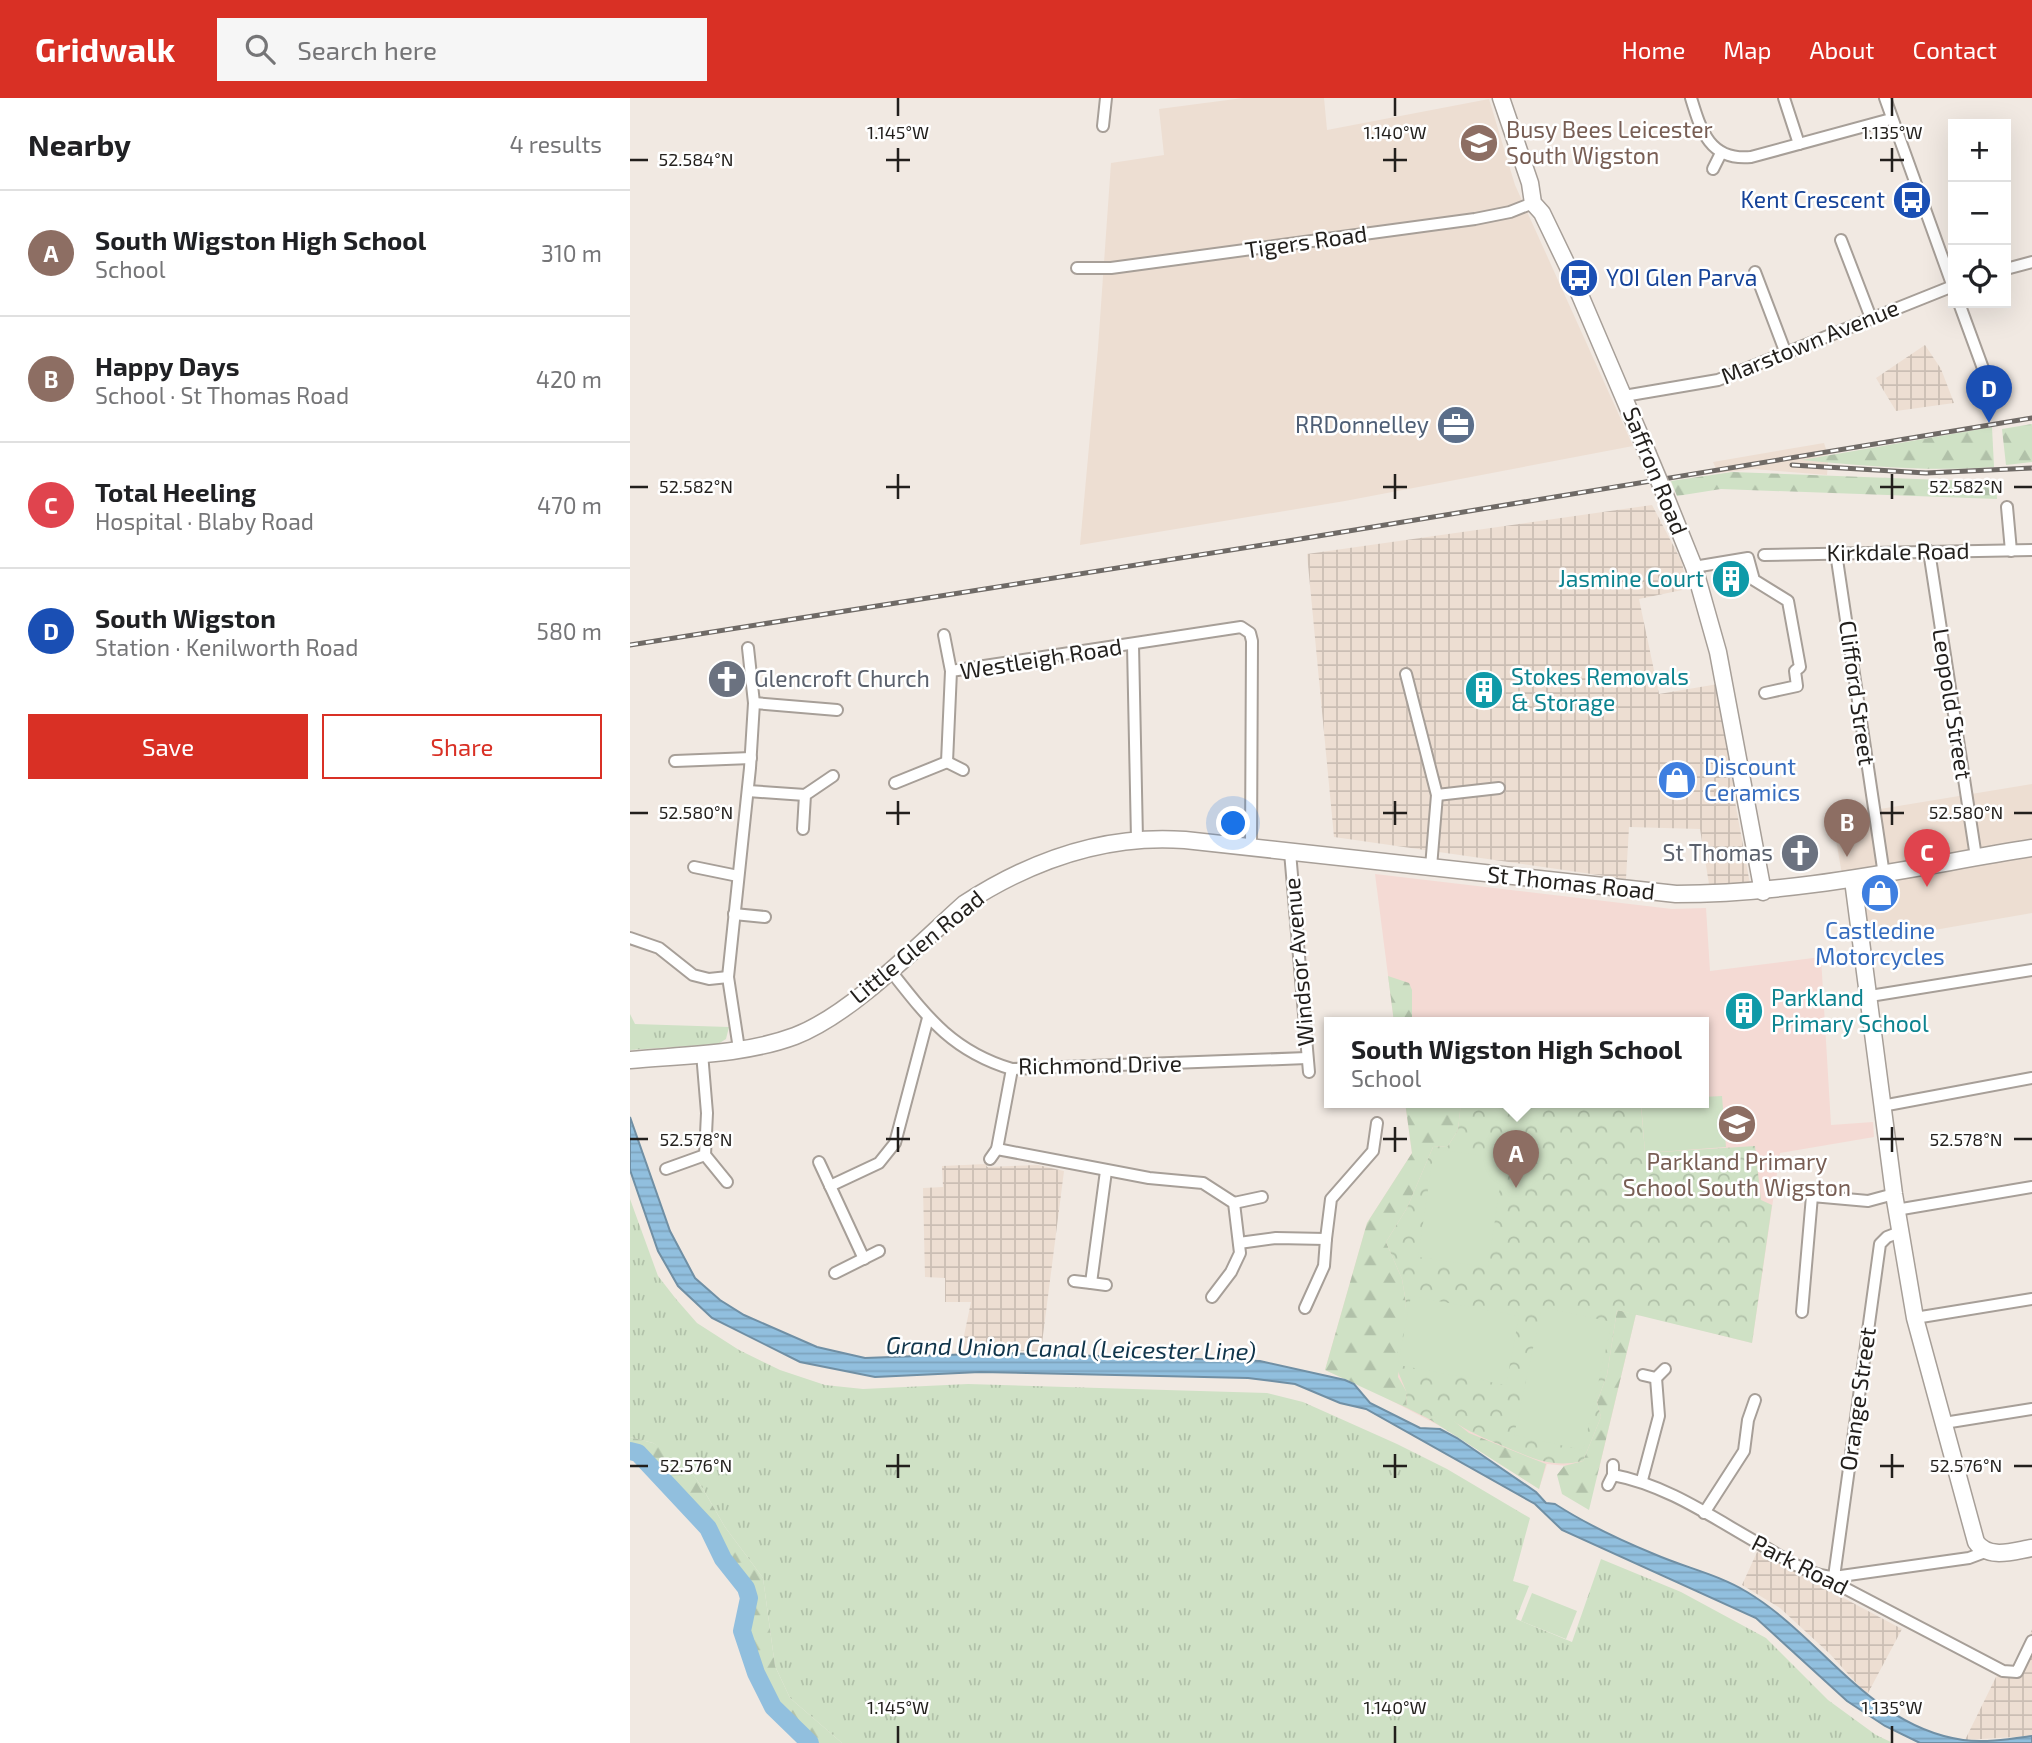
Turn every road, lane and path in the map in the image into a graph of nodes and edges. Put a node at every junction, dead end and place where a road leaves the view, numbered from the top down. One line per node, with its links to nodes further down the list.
1 (1106, 98): 7 (street)
2 (1502, 98): 11 (main road, Saffron Road)
3 (1690, 98): 9 (street)
4 (1784, 98): 8 (street)
5 (1885, 98): 6 (street)
6 (1891, 119): 8 (street); 17 (street)
7 (1103, 126)
8 (1799, 144): 9 (street)
9 (1721, 153): 10 (street)
10 (1713, 169)
11 (1533, 203): 14 (street, Tigers Road); 23 (main road, Saffron Road)
12 (1841, 240): 20 (street)
13 (2032, 262): 15 (street)
14 (1077, 268)
15 (2011, 268)
16 (1755, 272): 21 (street)
17 (1948, 273)
18 (1948, 289): 20 (street, Marstown Avenue)
19 (1961, 308): 22 (street)
20 (1871, 318): 21 (street, Marstown Avenue)
21 (1785, 351): 23 (street, Marstown Avenue)
22 (1992, 393)
23 (1624, 396): 30 (main road, Saffron Road, bridge)
24 (2007, 507): 27 (street)
25 (2032, 550): 27 (street, Kirkdale Road)
26 (1929, 551): 27 (street, Kirkdale Road); 28 (street, Kirkdale Road); 54 (street, Leopold Street)
27 (2011, 551)
28 (1836, 553): 29 (street, Kirkdale Road); 58 (street, Clifford Street)
29 (1764, 555)
30 (1694, 567): 36 (street); 55 (main road, Saffron Road)
31 (944, 635): 34 (street)
32 (1133, 645): 34 (street, Westleigh Road); 50 (street); 51 (street, Westleigh Road)
33 (748, 648): 37 (street)
34 (951, 671): 41 (street, Westleigh Road)
35 (1406, 674): 48 (street)
36 (1765, 693)
37 (754, 703): 38 (street); 39 (street)
38 (837, 710)
39 (751, 758): 40 (street); 46 (street)
40 (675, 761)
41 (947, 762): 42 (street); 44 (street)
42 (963, 770)
43 (833, 776): 47 (street)
44 (895, 783)
45 (1499, 788): 48 (street)
46 (748, 791): 47 (street); 59 (street)
47 (805, 795): 49 (street)
48 (1437, 795): 57 (street)
49 (803, 828)
50 (1137, 839): 51 (main road, Little Glen Road); 66 (main road, Little Glen Road)
51 (1251, 848): 53 (main road, Little Glen Road)
52 (2032, 848): 54 (main road, St Thomas Road)
53 (1290, 852): 57 (main road, St Thomas Road); 73 (street, Windsor Avenue)
54 (1976, 857): 58 (main road, St Thomas Road)
55 (1759, 862): 61 (main road); 62 (main road, Saffron Road)
56 (694, 867): 59 (street)
57 (1431, 867): 62 (main road, St Thomas Road)
58 (1884, 875): 60 (main road, St Thomas Road)
59 (738, 876): 63 (street)
60 (1853, 880): 61 (main road, St Thomas Road); 69 (main road)
61 (1796, 889): 62 (main road, St Thomas Road)
62 (1763, 892)
63 (734, 914): 64 (street); 68 (street)
64 (765, 917)
65 (630, 938): 68 (street)
66 (890, 970): 70 (street, Richmond Drive); 71 (main road, Little Glen Road)
67 (2032, 970): 69 (street)
68 (728, 977): 71 (street)
69 (1870, 996): 78 (main road)
70 (928, 1018): 75 (street, Richmond Drive); 85 (street)
71 (739, 1049): 72 (main road, Little Glen Road)
72 (702, 1053): 74 (main road, Little Glen Road); 80 (street)
73 (1307, 1058): 75 (street, Richmond Drive); 76 (street, Windsor Avenue)
74 (630, 1060)
75 (1012, 1069): 83 (street)
76 (1309, 1072)
77 (2032, 1078): 78 (street)
78 (1882, 1107): 88 (main road)
79 (1377, 1124): 91 (street)
80 (705, 1155): 82 (street); 84 (street)
81 (819, 1162): 85 (street)
82 (666, 1169)
83 (1106, 1171): 89 (street); 97 (street)
84 (727, 1182)
85 (830, 1186): 94 (street)
86 (2032, 1187): 88 (street)
87 (1262, 1196): 89 (street)
88 (1895, 1202): 90 (main road); 102 (street)
89 (1234, 1203): 92 (street)
90 (1900, 1233): 103 (main road); 115 (street, Orange Street)
91 (1326, 1239): 92 (street); 101 (street)
92 (1239, 1243): 99 (street)
93 (879, 1251): 94 (street)
94 (864, 1259): 95 (street)
95 (835, 1273)
96 (1074, 1281): 97 (street)
97 (1091, 1283): 98 (street)
98 (1106, 1286)
99 (1212, 1297)
100 (2032, 1299): 103 (street)
101 (1305, 1308)
102 (1802, 1312)
103 (1915, 1318): 109 (main road)
104 (1665, 1369): 106 (street)
105 (1643, 1375): 106 (street)
106 (1656, 1378): 111 (street)
107 (1755, 1400): 112 (street)
108 (2032, 1409): 109 (street)
109 (1944, 1423): 114 (main road)
110 (1611, 1475): 111 (street, Park Road)
111 (1642, 1480): 112 (street, Park Road)
112 (1704, 1513): 115 (street, Park Road)
113 (2032, 1548): 114 (main road)
114 (1985, 1552): 115 (street)
115 (1834, 1577): 116 (street, Park Road)
116 (2032, 1642)

